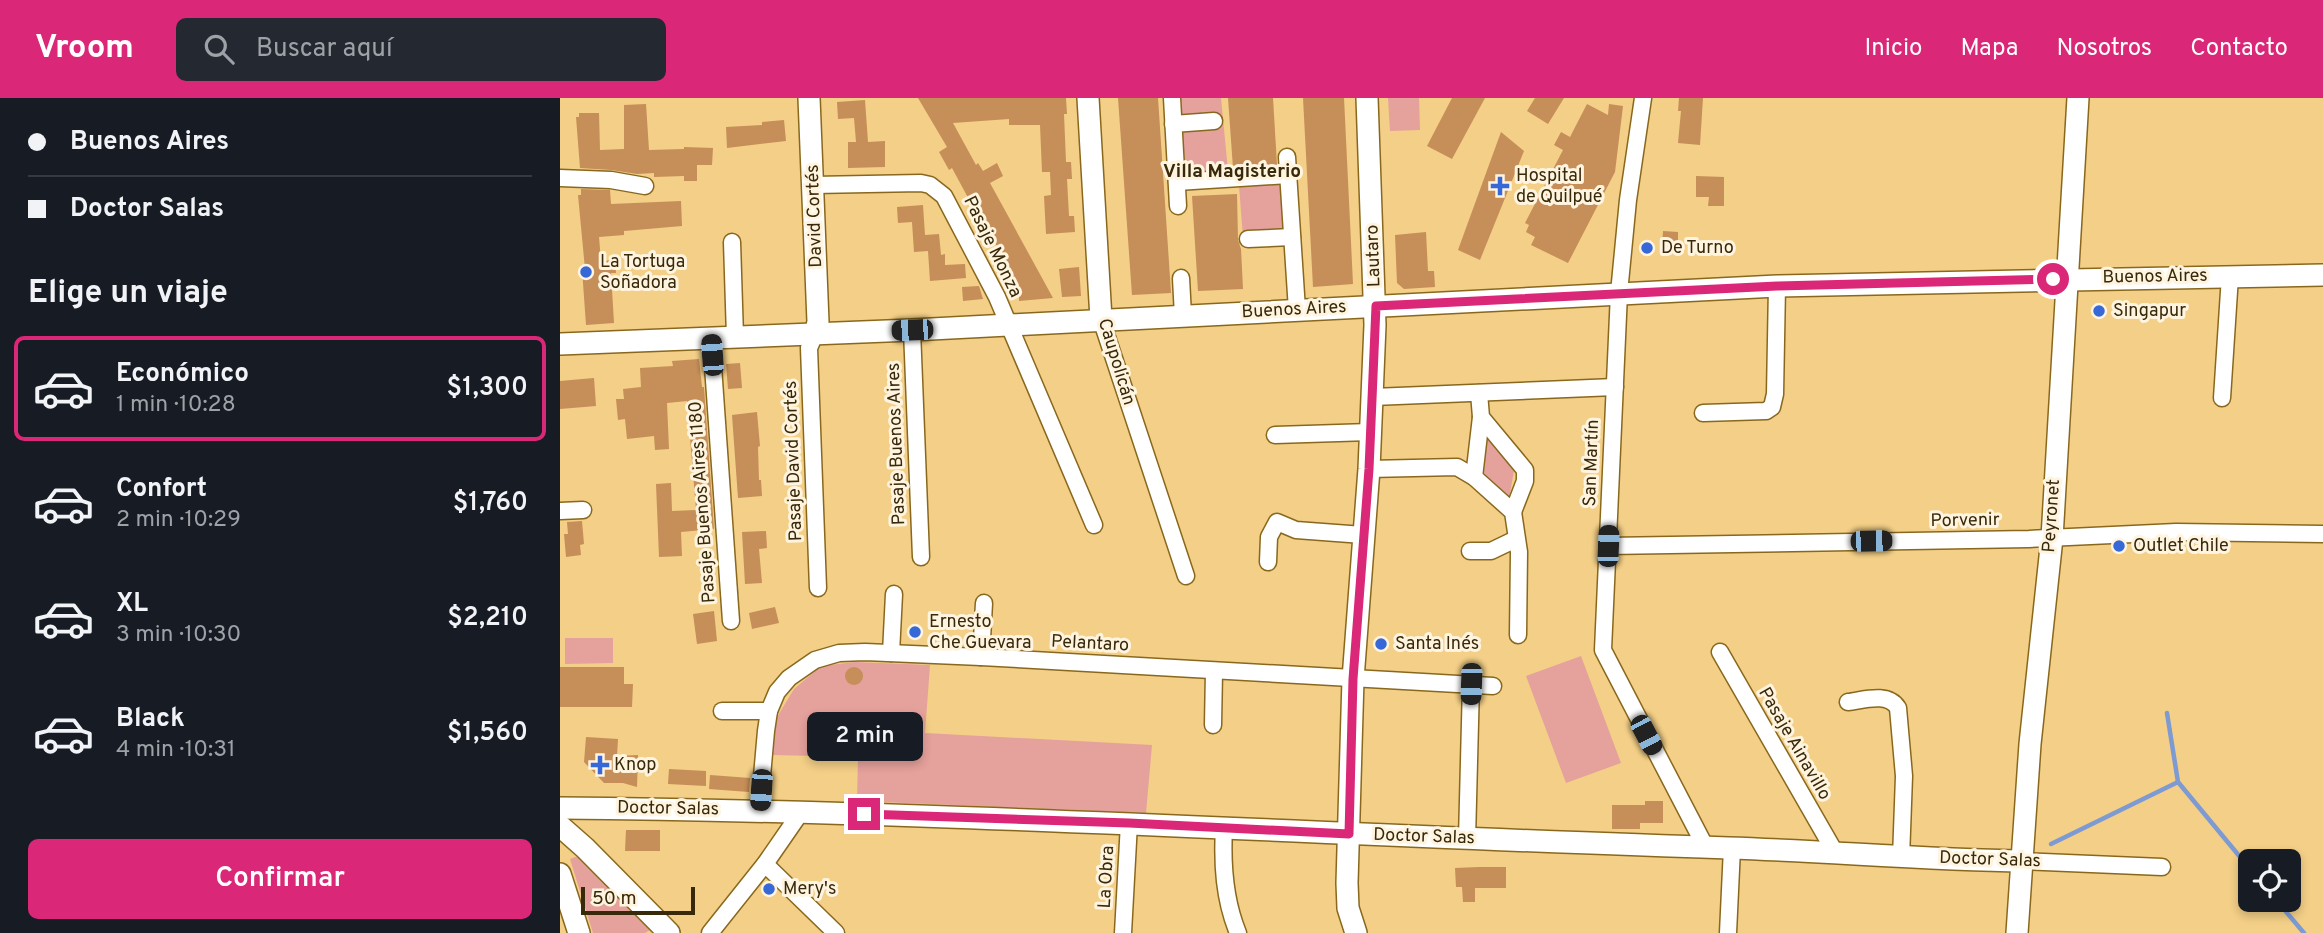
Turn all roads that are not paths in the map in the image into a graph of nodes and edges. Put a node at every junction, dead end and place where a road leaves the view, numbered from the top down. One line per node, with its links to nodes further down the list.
1 (809, 98): 14 (main road, David Cortés)
2 (1088, 98): 28 (main road, Caupolicán)
3 (1172, 98): 8 (street)
4 (1367, 98): 25 (main road, Lautaro)
5 (1643, 98): 24 (street, San Martín)
6 (2078, 98): 22 (main road, Peyronet)
7 (1214, 121): 8 (street)
8 (1173, 124): 12 (street)
9 (1287, 157): 10 (street)
10 (1288, 175): 12 (street); 16 (street)
11 (560, 178): 13 (street)
12 (1177, 182): 15 (street)
13 (645, 186)
14 (814, 186): 29 (street, Pasaje Monza); 31 (main road, David Cortés)
15 (1178, 206)
16 (1292, 237): 17 (street); 26 (street)
17 (1248, 240)
18 (732, 242): 32 (street)
19 (2323, 275): 20 (main road, Buenos Aires)
20 (2230, 276): 22 (main road, Buenos Aires); 38 (street)
21 (1181, 278): 27 (street)
22 (2067, 278): 23 (main road, Buenos Aires); 51 (main road, Peyronet)
23 (1777, 286): 24 (main road, Buenos Aires); 39 (street)
24 (1619, 293): 25 (main road, Buenos Aires); 35 (street, San Martín)
25 (1376, 306): 26 (main road, Buenos Aires); 37 (main road, Lautaro)
26 (1297, 310): 27 (main road, Buenos Aires)
27 (1183, 316): 28 (main road, Buenos Aires)
28 (1101, 320): 29 (main road, Buenos Aires); 57 (street, Caupolicán)
29 (1007, 324): 30 (main road, Buenos Aires); 48 (street, Pasaje Monza)
30 (912, 330): 31 (main road, Buenos Aires); 55 (street, Pasaje Buenos Aires)
31 (815, 334): 32 (main road, Buenos Aires); 58 (street, Pasaje David Cortés)
32 (735, 337): 33 (main road, Buenos Aires)
33 (711, 338): 34 (main road, Buenos Aires); 61 (street, Pasaje Buenos Aires 1180)
34 (560, 345)
35 (1615, 387): 36 (street); 53 (street, San Martín)
36 (1479, 393): 37 (street); 40 (street)
37 (1373, 397): 41 (main road, Lautaro)
38 (2222, 398)
39 (1703, 413)
40 (1481, 417): 44 (street); 47 (street)
41 (1370, 432): 42 (street); 43 (main road, Lautaro)
42 (1275, 435)
43 (1369, 469): 44 (street); 50 (main road, Lautaro)
44 (1474, 477): 47 (street)
45 (583, 510): 46 (street)
46 (560, 511)
47 (1513, 512): 52 (street)
48 (1094, 525)
49 (2323, 534): 51 (street, Porvenir)
50 (1363, 535): 56 (street); 67 (main road, Lautaro)
51 (2052, 538): 53 (street, Porvenir); 86 (main road, Peyronet)
52 (1516, 539): 54 (street); 62 (street)
53 (1608, 546): 82 (street, San Martín)
54 (1470, 551)
55 (921, 557)
56 (1268, 562)
57 (1186, 576)
58 (818, 588)
59 (894, 594): 64 (street)
60 (984, 603): 65 (street)
61 (731, 621)
62 (1518, 635)
63 (1720, 652): 84 (street, Pasaje Ainavillo)
64 (891, 653): 65 (street, Pelantaro); 71 (street, Pelantaro)
65 (981, 657): 66 (street, Pelantaro)
66 (1213, 671): 67 (street, Pelantaro); 73 (street)
67 (1353, 679): 68 (street, Pelantaro); 80 (main road, Lautaro)
68 (1471, 684): 69 (street, Pelantaro); 81 (street)
69 (1493, 686)
70 (1847, 702): 85 (street)
71 (769, 710): 72 (street); 75 (street, Pelantaro)
72 (722, 711)
73 (1213, 725)
74 (560, 808): 75 (main road, Doctor Salas)
75 (759, 810): 76 (main road, Doctor Salas)
76 (800, 812): 77 (main road, Doctor Salas); 87 (street)
77 (1129, 823): 79 (main road, Doctor Salas); 95 (street, La Obra)
78 (560, 826): 92 (main road)
79 (1224, 828): 80 (main road, Doctor Salas); 96 (street)
80 (1349, 834): 81 (main road, Doctor Salas); 97 (main road, Lautaro)
81 (1467, 839): 82 (main road, Doctor Salas)
82 (1706, 848): 83 (main road, Doctor Salas)
83 (1732, 848): 84 (main road, Doctor Salas); 90 (street)
84 (1836, 855): 85 (main road, Doctor Salas)
85 (1901, 858): 86 (main road, Doctor Salas)
86 (2023, 861): 88 (street, Doctor Salas); 98 (main road, Peyronet)
87 (765, 864): 93 (street); 94 (street)
88 (2162, 867)
89 (560, 874): 91 (main road)
90 (1727, 932)
91 (579, 933)
92 (669, 933)
93 (710, 933)
94 (835, 933)
95 (1123, 933)
96 (1238, 933)
97 (1356, 933)
98 (2017, 933)

